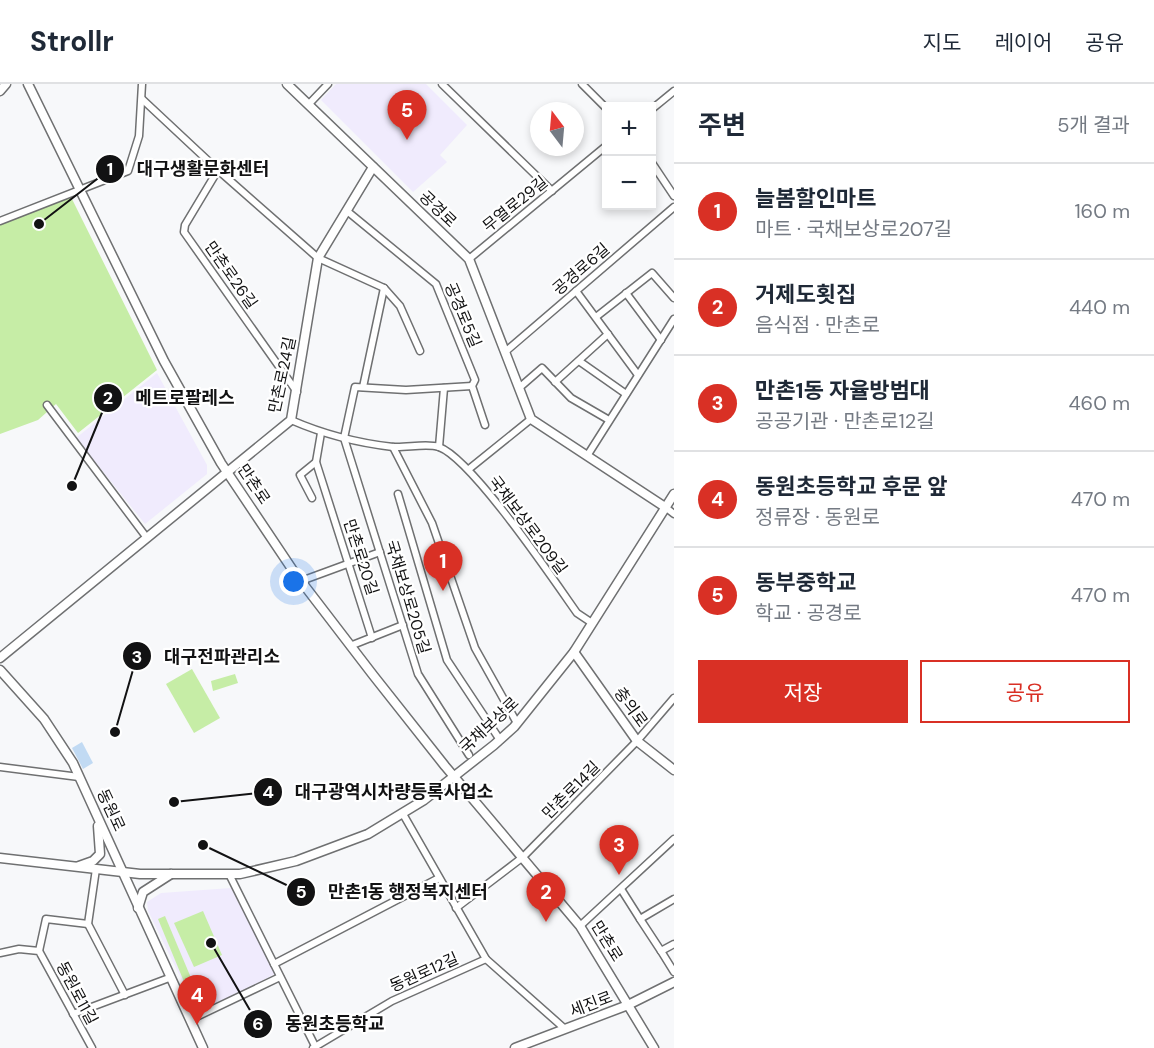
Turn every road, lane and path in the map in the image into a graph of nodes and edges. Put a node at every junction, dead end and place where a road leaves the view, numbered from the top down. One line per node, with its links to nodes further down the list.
1 (6, 84): 8 (main road)
2 (28, 84): 18 (main road, 만촌로)
3 (142, 84): 10 (street)
4 (287, 84): 12 (main road, 공경로)
5 (328, 84): 12 (street)
6 (442, 84): 19 (street)
7 (582, 84): 11 (street)
8 (0, 91)
9 (674, 91): 13 (street)
10 (142, 99): 16 (street); 18 (street)
11 (602, 104)
12 (308, 105): 15 (main road, 공경로)
13 (656, 105)
14 (602, 149): 19 (street, 무열로29길)
15 (373, 167): 22 (main road, 만촌로24길); 25 (main road, 공경로)
16 (218, 170): 24 (street); 43 (street, 만촌로26길)
17 (656, 170): 20 (street)
18 (80, 190): 23 (street); 57 (main road, 만촌로)
19 (552, 191): 25 (street, 무열로29길)
20 (674, 196)
21 (674, 207): 27 (street, 공경로6길)
22 (347, 211): 24 (main road, 만촌로24길); 39 (street, 공경로5길)
23 (0, 221)
24 (318, 258): 26 (street); 43 (main road, 만촌로24길)
25 (469, 259): 35 (main road, 공경로)
26 (384, 288): 34 (street); 40 (street)
27 (576, 291): 30 (street); 35 (street, 공경로6길)
28 (626, 293): 29 (street); 30 (street); 33 (street)
29 (674, 298)
30 (596, 317): 32 (street)
31 (674, 321): 33 (street)
32 (608, 334): 36 (street); 37 (street)
33 (661, 339): 37 (street)
34 (420, 351)
35 (505, 352): 42 (main road, 공경로)
36 (579, 361): 38 (street); 44 (street)
37 (638, 375): 44 (street)
38 (555, 382): 42 (street); 48 (street)
39 (472, 386): 41 (street); 49 (street, 공경로5길)
40 (363, 387): 41 (street); 51 (street)
41 (444, 388): 53 (street)
42 (519, 388): 46 (main road, 공경로)
43 (297, 392): 47 (main road, 만촌로24길)
44 (626, 394): 48 (street)
45 (47, 405): 63 (street)
46 (531, 419): 54 (main road); 56 (street)
47 (291, 420): 50 (street); 57 (main road, 만촌로24길)
48 (609, 420): 54 (street)
49 (485, 425)
50 (321, 434): 51 (street); 55 (street, 만촌로20길)
51 (344, 438): 52 (street); 64 (street, 국채보상로205길)
52 (393, 447): 53 (street); 75 (street)
53 (439, 447): 56 (street, 국채보상로209길)
54 (586, 456): 61 (main road)
55 (316, 462): 60 (street, 만촌로20길); 65 (street, 만촌로20길)
56 (469, 469): 67 (street, 국채보상로209길)
57 (227, 471): 63 (main road); 66 (main road, 만촌로)
58 (398, 494): 76 (street)
59 (674, 494): 61 (main road, 국채보상로)
60 (312, 498)
61 (665, 507): 62 (street); 67 (main road, 국채보상로)
62 (674, 514)
63 (147, 537): 72 (main road)
64 (380, 552): 65 (street); 68 (street, 국채보상로205길)
65 (349, 562): 66 (street); 69 (street, 만촌로20길)
66 (301, 581): 70 (main road, 만촌로)
67 (592, 623): 71 (main road, 국채보상로)
68 (403, 625): 69 (street); 78 (street, 국채보상로205길)
69 (372, 638): 70 (street)
70 (350, 646): 81 (main road, 만촌로)
71 (574, 652): 75 (main road, 국채보상로); 77 (main road, 충의로)
72 (0, 658)
73 (0, 670): 82 (main road, 동원로)
74 (674, 698): 77 (street, 만촌로14길)
75 (517, 723): 76 (main road, 국채보상로)
76 (500, 740): 81 (main road, 국채보상로)
77 (637, 741): 80 (main road, 충의로); 86 (street, 만촌로14길)
78 (469, 754)
79 (0, 767): 82 (street)
80 (674, 770)
81 (456, 776): 83 (main road, 국채보상로); 86 (main road, 만촌로)
82 (79, 777): 84 (main road, 동원로)
83 (403, 814): 92 (main road, 국채보상로); 93 (street)
84 (97, 817): 88 (main road); 90 (main road, 동원로)
85 (674, 839): 94 (street)
86 (524, 857): 96 (street); 100 (main road, 만촌로)
87 (0, 858): 88 (main road, 국채보상로)
88 (76, 867): 89 (main road, 국채보상로)
89 (96, 869): 90 (main road, 국채보상로); 99 (street)
90 (123, 872): 91 (main road, 국채보상로); 97 (main road, 동원로)
91 (171, 874): 92 (main road, 국채보상로); 97 (main road)
92 (229, 874): 106 (street)
93 (439, 878): 96 (street); 106 (street)
94 (621, 889): 98 (street); 100 (street)
95 (674, 899): 98 (street)
96 (456, 908): 105 (street)
97 (139, 912): 109 (main road, 동원로)
98 (640, 919): 103 (street)
99 (88, 924): 102 (street, 동원로11길); 111 (street)
100 (580, 926): 112 (main road, 만촌로)
101 (674, 944): 103 (street)
102 (39, 951): 104 (street, 동원로11길); 113 (street, 동원로11길)
103 (661, 951): 107 (street)
104 (0, 953)
105 (486, 959): 115 (street); 116 (street, 동원로12길)
106 (274, 964): 108 (street)
107 (674, 972)
108 (280, 977): 114 (street); 116 (street)
109 (169, 978): 111 (street); 114 (main road, 동원로)
110 (674, 982): 112 (main road, 세진로)
111 (125, 995): 113 (street)
112 (628, 1005): 115 (main road, 세진로); 120 (main road, 만촌로)
113 (74, 1014): 117 (street, 동원로11길)
114 (190, 1020): 118 (main road, 동원로)
115 (566, 1029): 119 (main road, 세진로)
116 (314, 1047)
117 (92, 1048)
118 (203, 1048)
119 (515, 1048)
120 (654, 1048)

